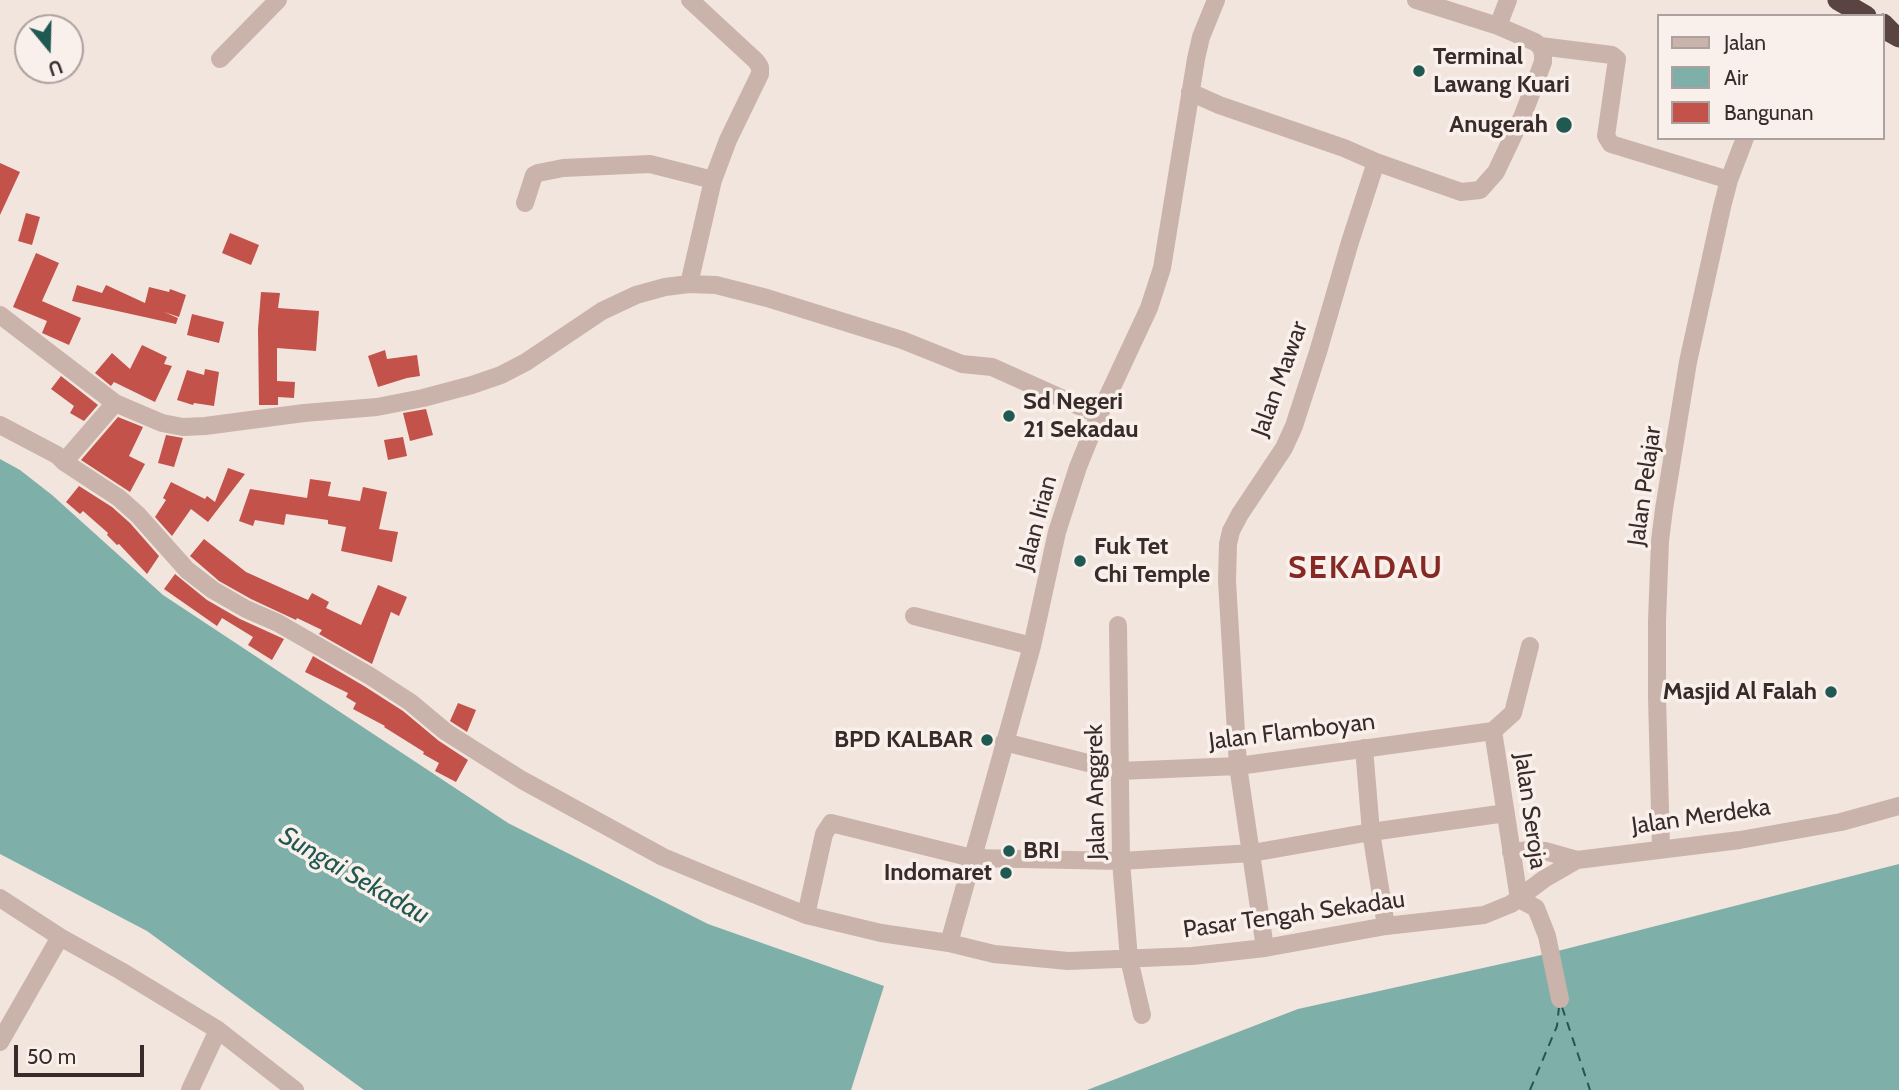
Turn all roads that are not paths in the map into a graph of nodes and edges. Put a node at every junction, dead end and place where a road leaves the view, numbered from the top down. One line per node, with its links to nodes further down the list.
1 (278, 0): 10 (street)
2 (690, 0): 14 (street)
3 (1216, 0): 11 (street, Jalan Irian)
4 (1416, 0): 8 (street)
5 (1508, 0): 8 (street)
6 (1840, 7): 7 (highway)
7 (1860, 14)
8 (1498, 26): 9 (street)
9 (1540, 46): 13 (street); 15 (street)
10 (220, 59)
11 (1190, 92): 13 (street); 20 (street, Jalan Irian)
12 (1744, 140): 15 (street, Jalan Pelajar)
13 (1376, 162): 30 (street, Jalan Mawar)
14 (713, 180): 16 (street); 17 (street)
15 (1729, 180): 35 (street, Jalan Pelajar)
16 (525, 203)
17 (689, 284): 19 (street); 20 (street)
18 (0, 315): 19 (street)
19 (115, 403): 22 (street)
20 (1099, 415): 25 (street, Jalan Irian)
21 (0, 425): 22 (street, Pasar Tengah Sekadau)
22 (64, 462): 43 (street, Pasar Tengah Sekadau)
23 (914, 617): 25 (street)
24 (1118, 625): 31 (street, Jalan Anggrek)
25 (1032, 646): 28 (street, Jalan Irian)
26 (1530, 646): 27 (street)
27 (1493, 731): 29 (street, Jalan Flamboyan); 33 (street, Jalan Seroja)
28 (1004, 743): 31 (street, Jalan Flamboyan); 38 (street, Jalan Irian)
29 (1364, 748): 30 (street, Jalan Flamboyan); 34 (street)
30 (1238, 766): 31 (street, Jalan Flamboyan); 37 (street, Jalan Mawar)
31 (1120, 771): 40 (street, Jalan Anggrek)
32 (1899, 806): 35 (street, Jalan Merdeka)
33 (1506, 813): 34 (street); 36 (street, Jalan Seroja)
34 (1371, 832): 37 (street); 44 (street)
35 (1661, 849): 39 (street, Jalan Merdeka)
36 (1511, 852): 39 (street); 42 (street, Jalan Seroja)
37 (1252, 853): 40 (street); 47 (street, Jalan Mawar)
38 (972, 858): 40 (street); 43 (street); 46 (street, Jalan Irian)
39 (1577, 860): 42 (street, Jalan Merdeka)
40 (1121, 861): 48 (street, Jalan Anggrek)
41 (0, 898): 45 (street)
42 (1519, 899): 44 (street, Pasar Tengah Sekadau); 49 (street)
43 (806, 915): 46 (street, Pasar Tengah Sekadau)
44 (1386, 926): 47 (street, Pasar Tengah Sekadau)
45 (60, 937): 51 (street); 52 (street)
46 (949, 943): 48 (street, Pasar Tengah Sekadau)
47 (1265, 948): 48 (street, Pasar Tengah Sekadau)
48 (1129, 959): 50 (street, Jalan Anggrek)
49 (1560, 999)
50 (1142, 1015)
51 (218, 1030): 53 (street); 54 (street)
52 (0, 1042)
53 (190, 1090)
54 (295, 1090)

